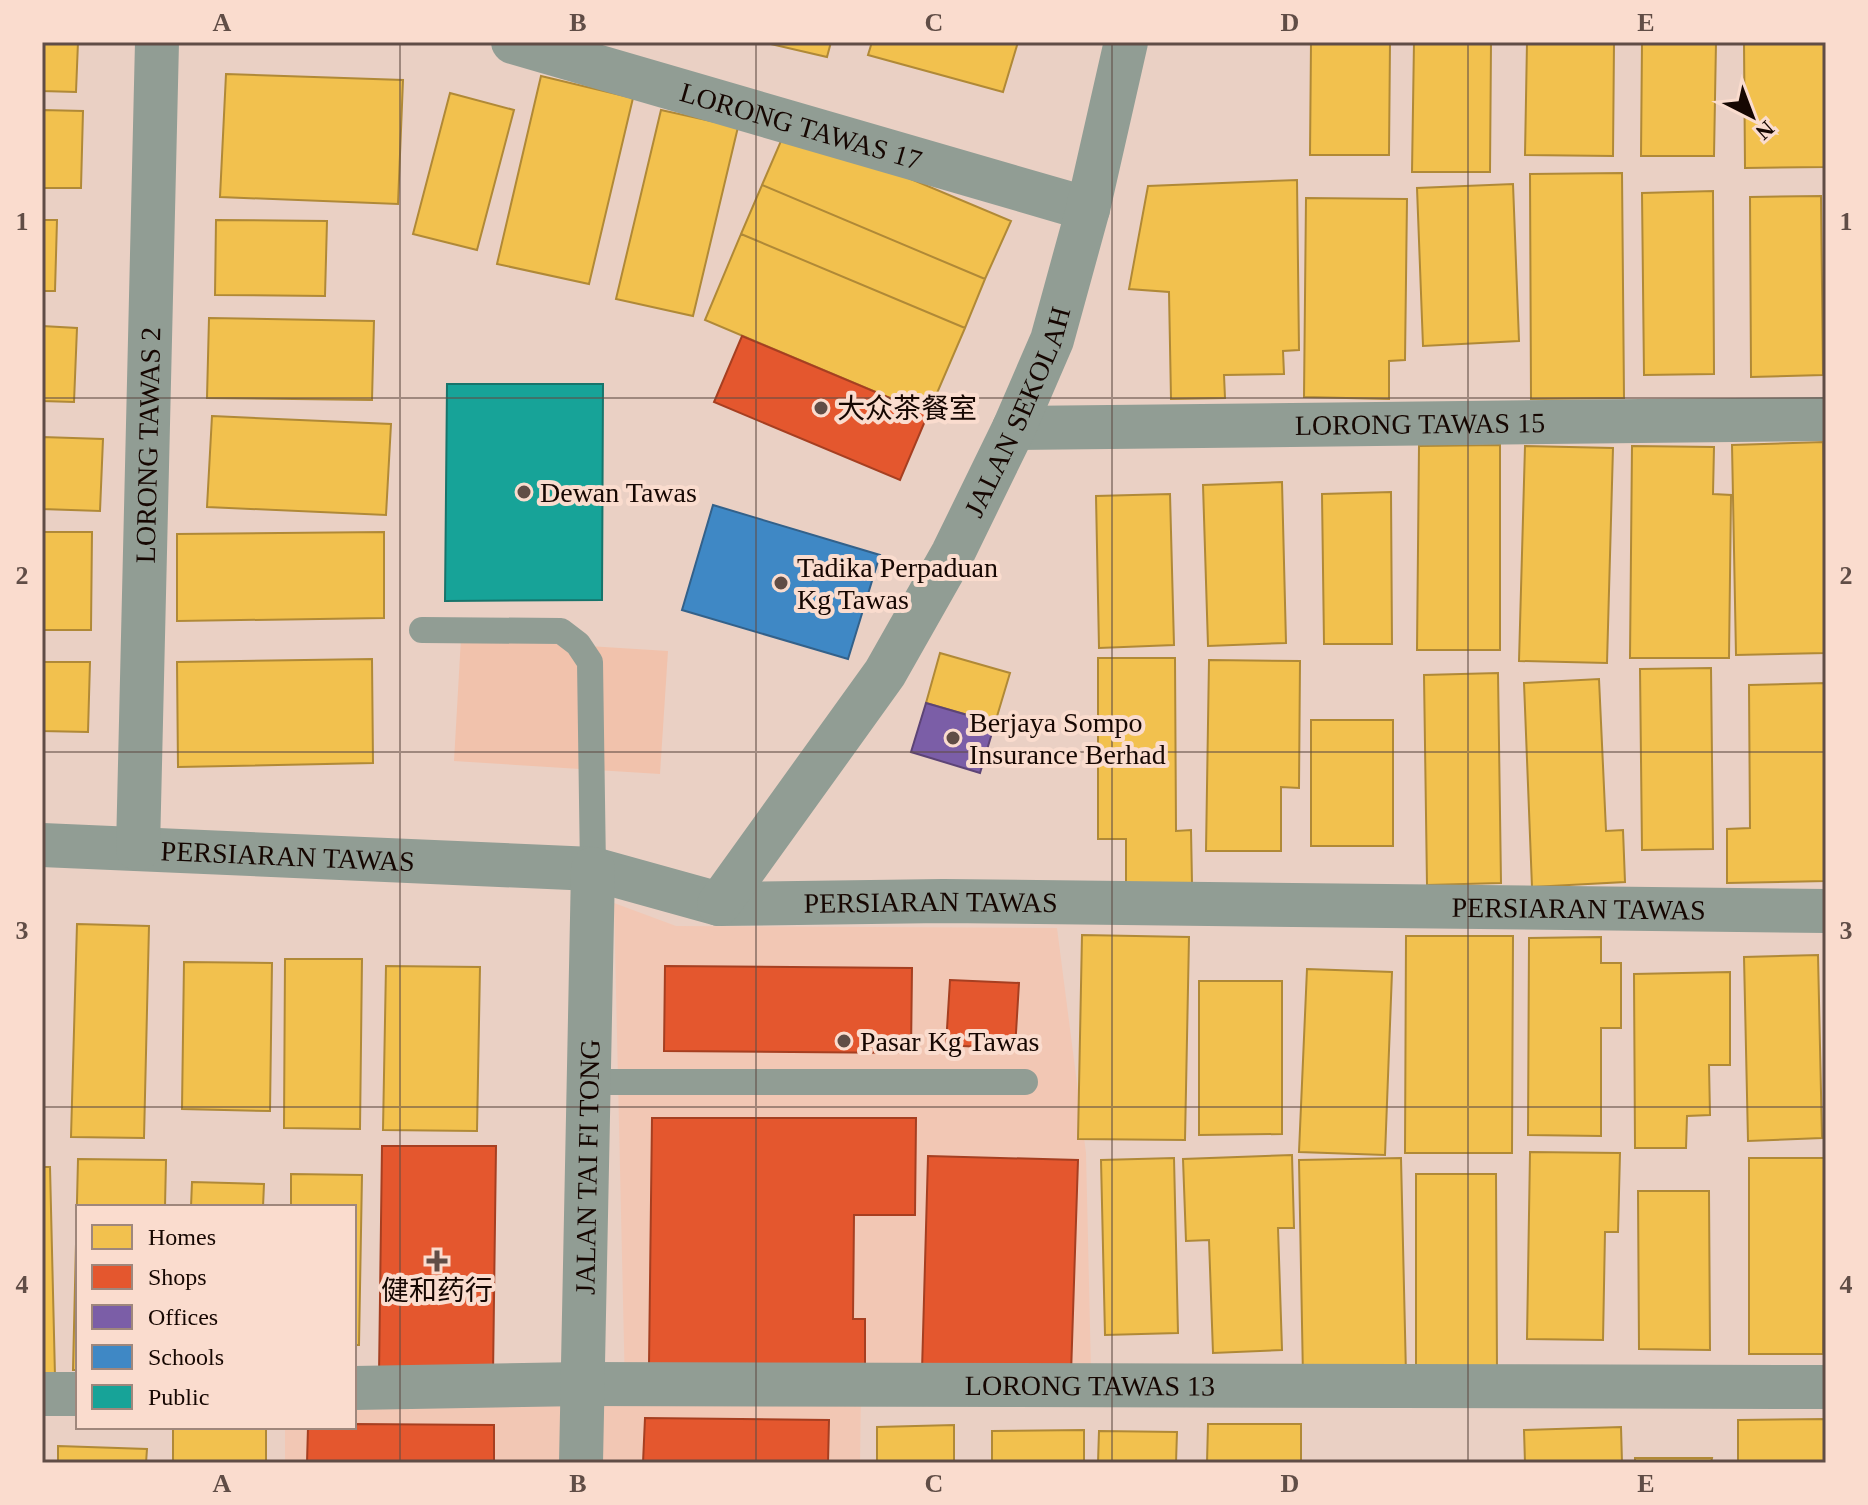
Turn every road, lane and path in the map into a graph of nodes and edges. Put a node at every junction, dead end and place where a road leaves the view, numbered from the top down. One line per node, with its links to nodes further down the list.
1 (157, 42): 10 (street, LORONG TAWAS 2)
2 (513, 42): 4 (street, LORONG TAWAS 17)
3 (1126, 42): 5 (street, JALAN SEKOLAH)
4 (606, 55): 5 (street, LORONG TAWAS 17)
5 (1088, 209): 7 (street, JALAN SEKOLAH)
6 (1826, 419): 7 (street, LORONG TAWAS 15)
7 (1014, 428): 12 (street, JALAN SEKOLAH)
8 (422, 630): 11 (lane)
9 (42, 845): 10 (street, PERSIARAN TAWAS)
10 (138, 849): 11 (street, PERSIARAN TAWAS)
11 (593, 869): 12 (street, PERSIARAN TAWAS); 14 (street, JALAN TAI FI TONG)
12 (719, 904): 13 (street, PERSIARAN TAWAS)
13 (1826, 911)
14 (589, 1082): 15 (lane); 16 (street, JALAN TAI FI TONG)
15 (1025, 1082)
16 (583, 1384): 17 (street, LORONG TAWAS 13); 18 (street, LORONG TAWAS 13); 21 (street, JALAN TAI FI TONG)
17 (1826, 1387)
18 (356, 1388)
19 (42, 1394): 20 (street)
20 (76, 1394)
21 (581, 1463)

